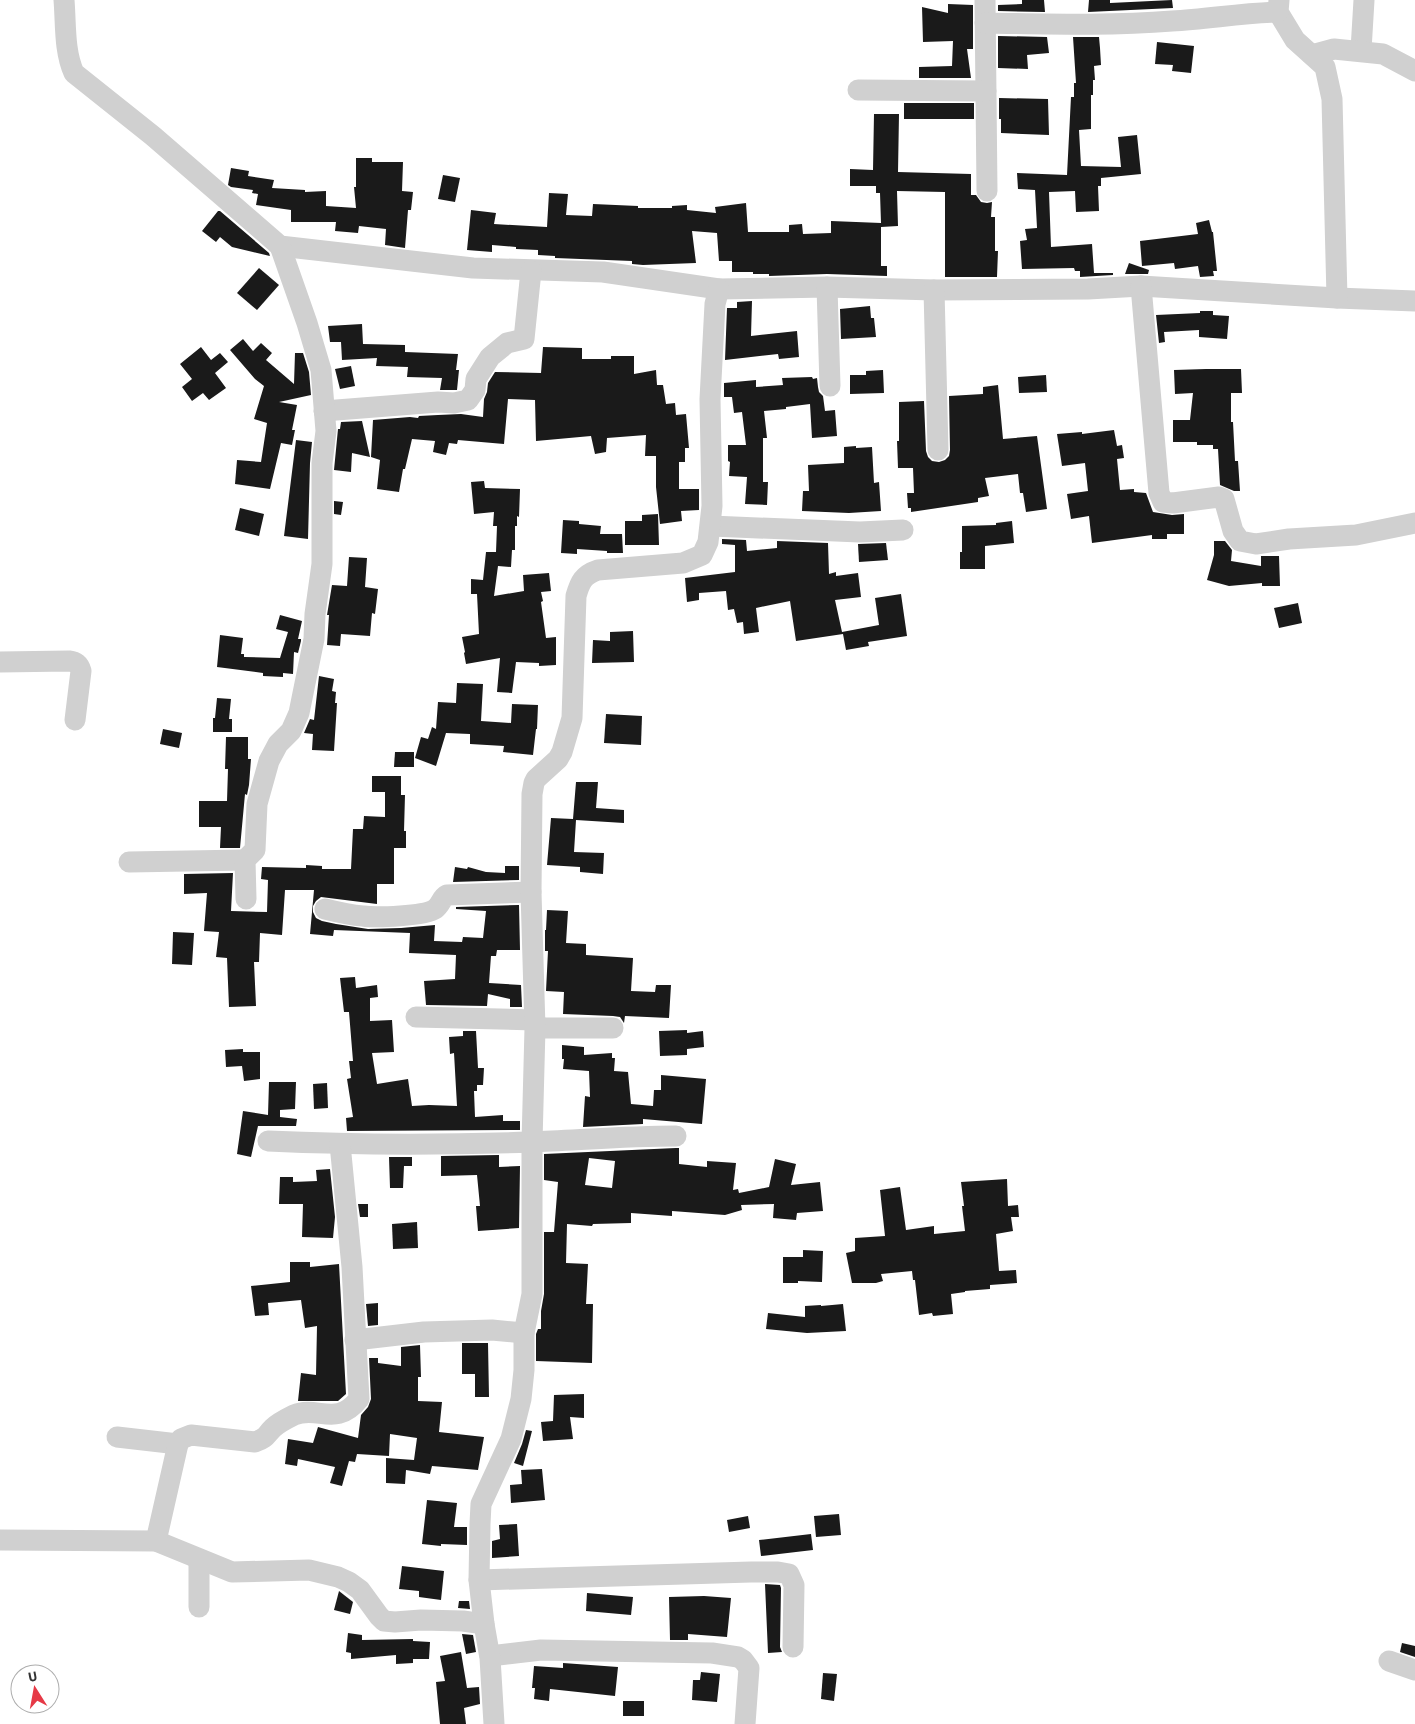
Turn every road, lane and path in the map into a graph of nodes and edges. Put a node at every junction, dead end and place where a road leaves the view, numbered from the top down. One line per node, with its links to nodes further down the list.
1 (64, 0): 12 (street)
2 (984, 0): 5 (street)
3 (1364, 0): 6 (street)
4 (1278, 6): 5 (street); 7 (street)
5 (985, 23): 10 (street)
6 (1361, 50): 7 (street); 8 (street)
7 (1312, 55): 18 (street)
8 (1415, 72)
9 (858, 90): 10 (street)
10 (986, 91): 11 (street)
11 (987, 191)
12 (280, 246): 13 (street); 21 (street)
13 (531, 271): 16 (street); 21 (street)
14 (1141, 286): 17 (street); 18 (street); 23 (street)
15 (827, 287): 16 (street); 17 (street); 20 (street)
16 (719, 289): 24 (street)
17 (934, 290): 22 (street)
18 (1337, 298): 19 (street)
19 (1415, 301)
20 (830, 386)
21 (324, 411): 28 (street)
22 (938, 450)
23 (1415, 523)
24 (711, 526): 25 (street); 30 (street)
25 (903, 530)
26 (0, 662): 27 (street)
27 (75, 720)
28 (245, 860): 29 (street); 31 (street)
29 (129, 862)
30 (530, 892): 32 (street); 34 (street)
31 (246, 899)
32 (325, 909)
33 (416, 1017): 34 (street)
34 (535, 1024): 35 (street); 38 (street)
35 (613, 1028)
36 (676, 1136): 38 (street)
37 (268, 1141): 39 (street)
38 (532, 1142): 39 (street); 40 (street)
39 (340, 1144): 41 (street)
40 (524, 1333): 41 (street); 47 (street)
41 (356, 1340): 43 (street)
42 (117, 1437): 43 (street)
43 (178, 1444): 45 (street)
44 (0, 1540): 45 (street)
45 (156, 1542): 46 (street)
46 (199, 1559): 48 (street); 49 (street)
47 (480, 1580): 49 (street); 50 (street)
48 (199, 1607)
49 (484, 1624): 51 (street)
50 (793, 1647)
51 (490, 1656): 54 (street); 55 (street)
52 (1389, 1661): 53 (street)
53 (1415, 1670)
54 (494, 1724)
55 (745, 1724)

